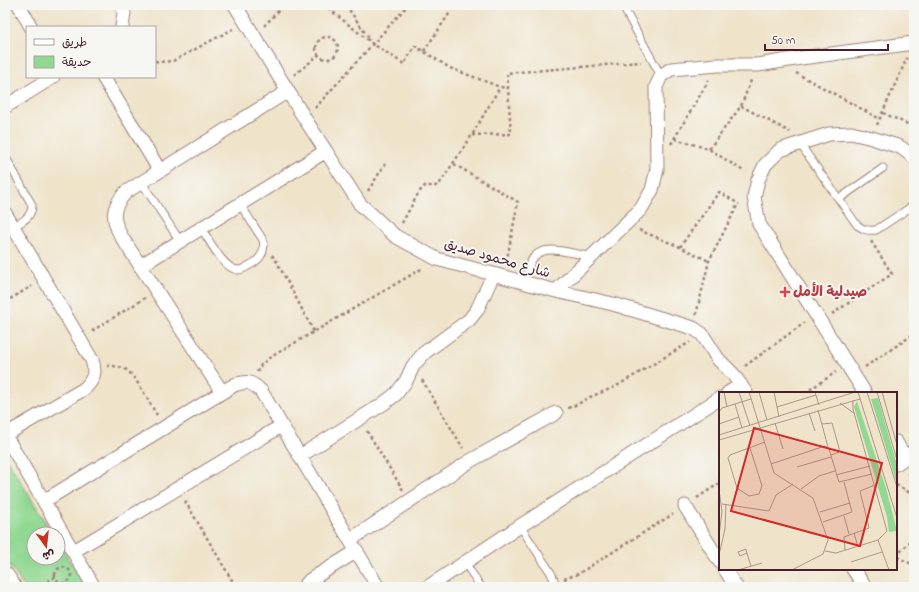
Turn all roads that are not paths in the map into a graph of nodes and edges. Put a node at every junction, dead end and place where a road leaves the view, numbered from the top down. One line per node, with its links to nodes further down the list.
1 (19, 5): 5 (street)
2 (122, 5): 6 (street)
3 (235, 5): 11 (street, شارع محمود صديق)
4 (622, 5): 8 (lane)
5 (30, 26)
6 (122, 26)
7 (914, 43): 8 (street)
8 (661, 76): 27 (street)
9 (52, 78): 12 (street)
10 (104, 78): 18 (street)
11 (285, 87): 14 (street, شارع محمود صديق); 18 (street)
12 (5, 107)
13 (804, 142): 16 (street); 20 (lane); 35 (street)
14 (326, 152): 21 (street); 29 (street, شارع محمود صديق)
15 (5, 156): 24 (lane)
16 (914, 157)
17 (884, 168): 20 (lane)
18 (160, 171): 19 (street)
19 (142, 183): 26 (lane); 28 (street)
20 (839, 199): 22 (lane)
21 (240, 204): 25 (street); 25 (lane)
22 (914, 205)
23 (5, 212): 24 (street)
24 (13, 226): 39 (street)
25 (201, 228): 26 (street)
26 (180, 241): 28 (street)
27 (591, 257): 30 (lane); 31 (street)
28 (140, 266): 33 (street)
29 (498, 277): 30 (street, شارع محمود صديق); 41 (street)
30 (524, 283): 31 (street, شارع محمود صديق)
31 (556, 291): 32 (street, شارع محمود صديق)
32 (744, 389): 34 (street)
33 (222, 392): 38 (street); 43 (street)
34 (732, 392)
35 (864, 392)
36 (719, 399): 45 (street)
37 (556, 413): 46 (street)
38 (282, 426): 41 (street); 47 (street)
39 (5, 435): 43 (street)
40 (897, 444): 42 (street)
41 (300, 456): 46 (street)
42 (905, 457)
43 (44, 501): 47 (street)
44 (685, 506): 49 (street)
45 (520, 526): 50 (street); 54 (lane)
46 (350, 540): 48 (street)
47 (74, 551): 56 (street)
48 (357, 551): 57 (street); 58 (street)
49 (719, 560)
50 (464, 563): 59 (street); 60 (lane)
51 (726, 570): 61 (street)
52 (854, 570): 62 (street)
53 (5, 576): 55 (main road)
54 (554, 583)
55 (12, 587)
56 (94, 587)
57 (304, 587)
58 (378, 587)
59 (428, 587)
60 (481, 587)
61 (736, 587)
62 (865, 587)

